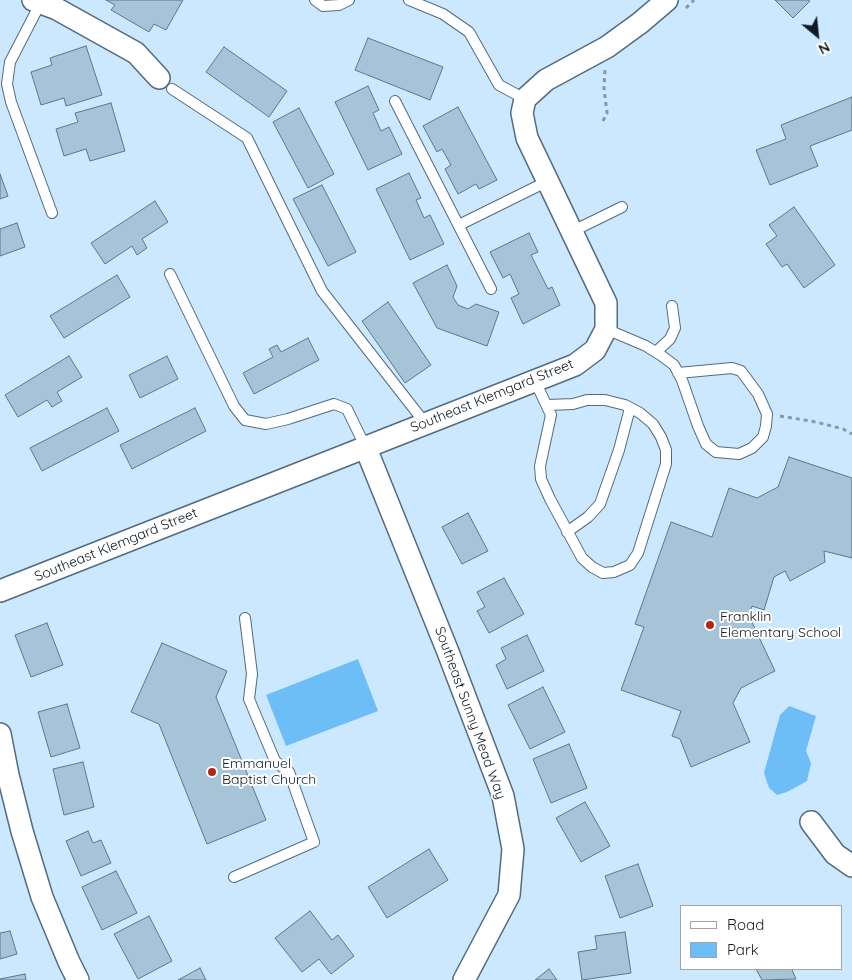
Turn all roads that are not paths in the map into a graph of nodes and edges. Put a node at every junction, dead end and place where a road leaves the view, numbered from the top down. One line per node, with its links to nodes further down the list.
1 (316, 0): 2 (lane)
2 (349, 0)
3 (408, 0): 7 (lane)
4 (667, 0): 7 (street)
5 (48, 3): 6 (street); 11 (lane)
6 (166, 84): 23 (lane)
7 (525, 99): 9 (street, Southeast Klemgard Street)
8 (395, 101): 12 (lane)
9 (548, 181): 12 (lane); 13 (street, Southeast Klemgard Street)
10 (622, 207): 13 (lane)
11 (52, 213)
12 (459, 225): 15 (lane)
13 (572, 232): 17 (street, Southeast Klemgard Street)
14 (170, 274): 24 (lane)
15 (490, 289)
16 (672, 306): 18 (lane)
17 (606, 329): 18 (lane); 20 (street, Southeast Klemgard Street)
18 (656, 352): 19 (lane)
19 (678, 373): 19 (lane)
20 (535, 381): 21 (lane); 23 (street, Southeast Klemgard Street)
21 (548, 405): 22 (lane); 25 (lane)
22 (630, 408): 25 (lane); 25 (lane)
23 (425, 423): 24 (street, Southeast Klemgard Street)
24 (365, 446): 26 (street, Southeast Klemgard Street); 33 (street, Southeast Sunny Mead Way)
25 (567, 532)
26 (0, 591)
27 (244, 618): 31 (lane)
28 (0, 734): 32 (street)
29 (811, 822): 30 (street)
30 (852, 866)
31 (234, 878)
32 (78, 980)
33 (464, 980)

